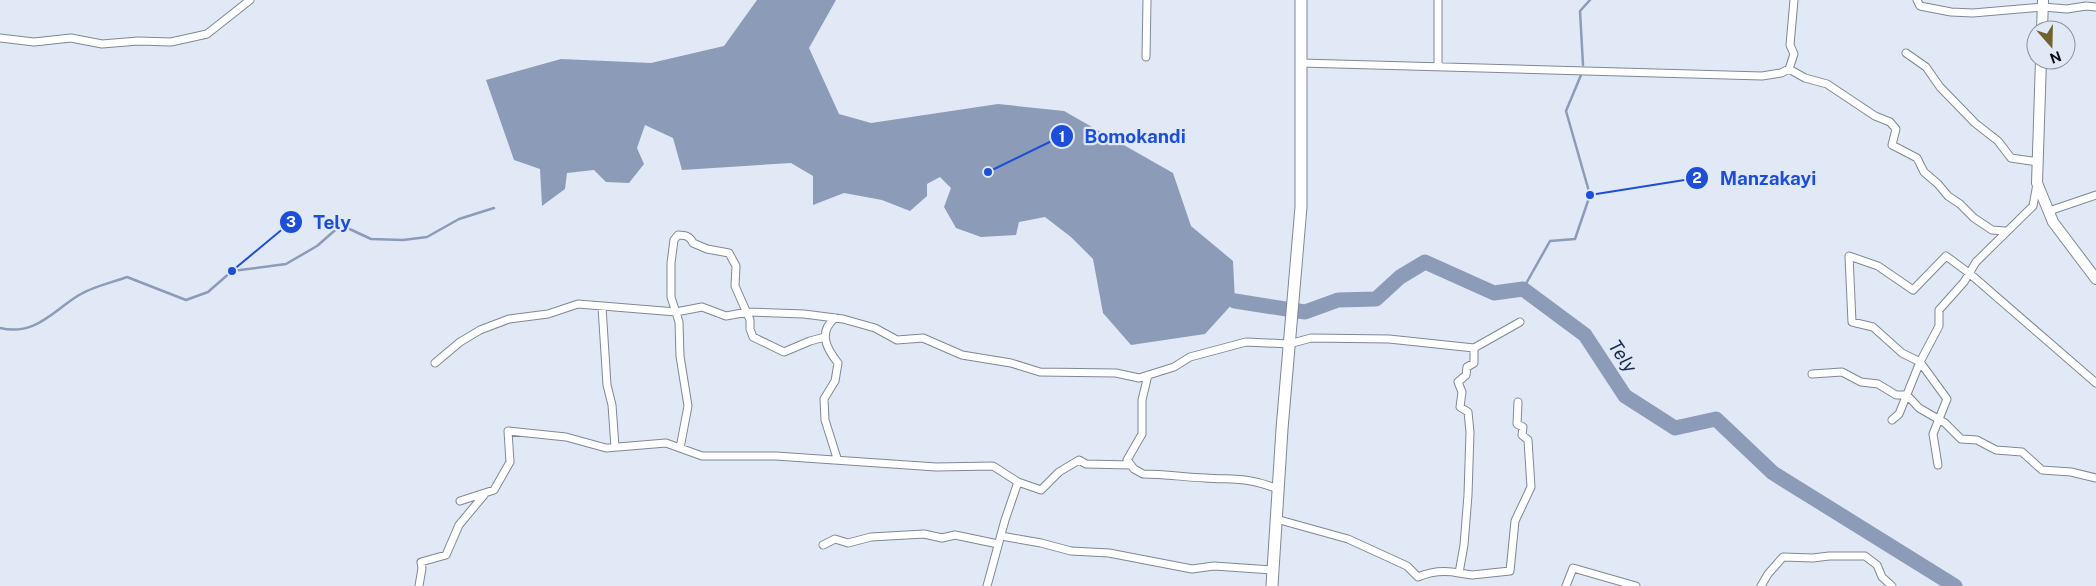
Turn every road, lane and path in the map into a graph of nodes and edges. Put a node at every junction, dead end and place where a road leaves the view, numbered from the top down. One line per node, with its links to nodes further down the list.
1 (250, 0): 10 (street)
2 (1146, 0): 12 (street)
3 (1300, 0): 13 (main road)
4 (1438, 0): 14 (street)
5 (1794, 0): 15 (street)
6 (1917, 0): 7 (street)
7 (2043, 3): 8 (street); 9 (street)
8 (2096, 7)
9 (2042, 20)
10 (0, 38)
11 (1906, 53): 17 (street)
12 (1146, 57)
13 (1301, 63): 14 (street); 30 (main road)
14 (1438, 67): 15 (street)
15 (1789, 69): 21 (street)
16 (2041, 70): 17 (street)
17 (2038, 162): 18 (street)
18 (2037, 184): 20 (street); 21 (street)
19 (2096, 195): 20 (street)
20 (2049, 211): 23 (street)
21 (2005, 231): 22 (street)
22 (1970, 273): 32 (street); 32 (street); 36 (street)
23 (2096, 279)
24 (602, 307): 25 (street); 33 (street); 41 (street)
25 (676, 312): 26 (street); 26 (street); 42 (street)
26 (748, 312): 27 (street); 29 (street)
27 (835, 318): 29 (street); 35 (street)
28 (1520, 322): 31 (street)
29 (825, 337): 43 (street)
30 (1289, 344): 31 (street); 35 (street); 48 (main road)
31 (1474, 348): 56 (street)
32 (1920, 362): 37 (street); 40 (street)
33 (435, 363)
34 (1812, 374): 37 (street)
35 (1148, 375): 44 (street)
36 (2096, 383)
37 (1907, 395): 39 (street); 40 (street)
38 (1518, 402): 56 (street)
39 (1892, 420)
40 (1938, 421): 45 (street); 46 (street)
41 (614, 447): 42 (street); 49 (street)
42 (680, 448): 43 (street)
43 (837, 458): 47 (street)
44 (1131, 465): 47 (street); 48 (street)
45 (1938, 465)
46 (2096, 478)
47 (1018, 482): 52 (street)
48 (1278, 489): 51 (main road)
49 (486, 493): 50 (street); 57 (street)
50 (460, 501)
51 (1276, 519): 55 (main road); 56 (street)
52 (1001, 536): 53 (street); 55 (street)
53 (998, 544): 54 (street); 58 (street)
54 (823, 545)
55 (1273, 570): 59 (main road)
56 (1458, 573)
57 (419, 586)
58 (987, 586)
59 (1272, 586)
60 (1566, 586): 61 (street)
61 (1636, 586)
62 (1761, 586): 63 (street)
63 (1892, 586)

